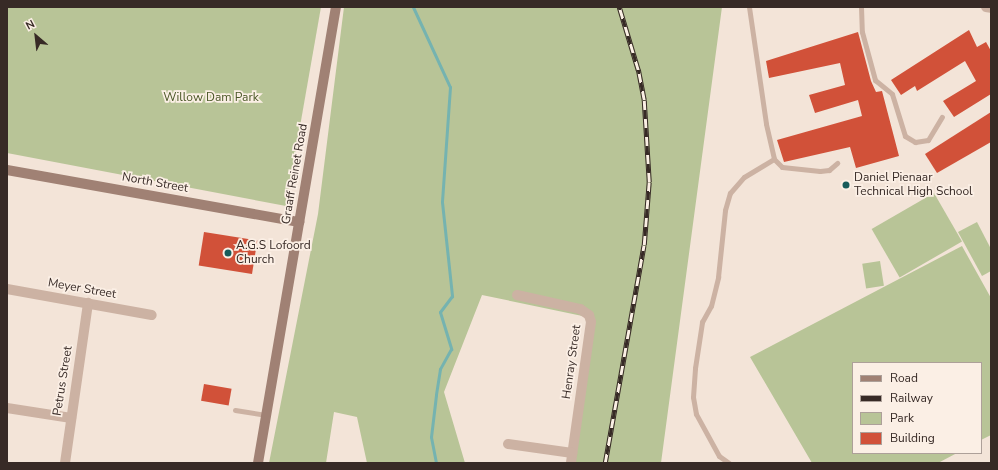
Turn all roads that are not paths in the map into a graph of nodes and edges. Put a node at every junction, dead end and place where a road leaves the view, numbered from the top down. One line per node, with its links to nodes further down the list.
1 (336, 7): 10 (main road, Graaff Reinet Road)
2 (749, 7): 7 (lane)
3 (861, 7): 6 (lane)
4 (986, 7): 5 (street)
5 (991, 8)
6 (942, 117)
7 (774, 159): 8 (lane); 23 (lane)
8 (837, 163)
9 (7, 170): 10 (main road, North Street)
10 (299, 222): 17 (main road, Graaff Reinet Road)
11 (7, 289): 13 (street, Meyer Street)
12 (517, 295): 20 (street, Henray Street)
13 (88, 303): 14 (street, Meyer Street); 18 (street, Petrus Street)
14 (152, 315)
15 (7, 408): 18 (street)
16 (235, 410): 17 (lane)
17 (266, 415): 22 (main road, Graaff Reinet Road)
18 (71, 418): 21 (street, Petrus Street)
19 (508, 444): 20 (street)
20 (572, 458)
21 (65, 463)
22 (258, 463)
23 (729, 463)

